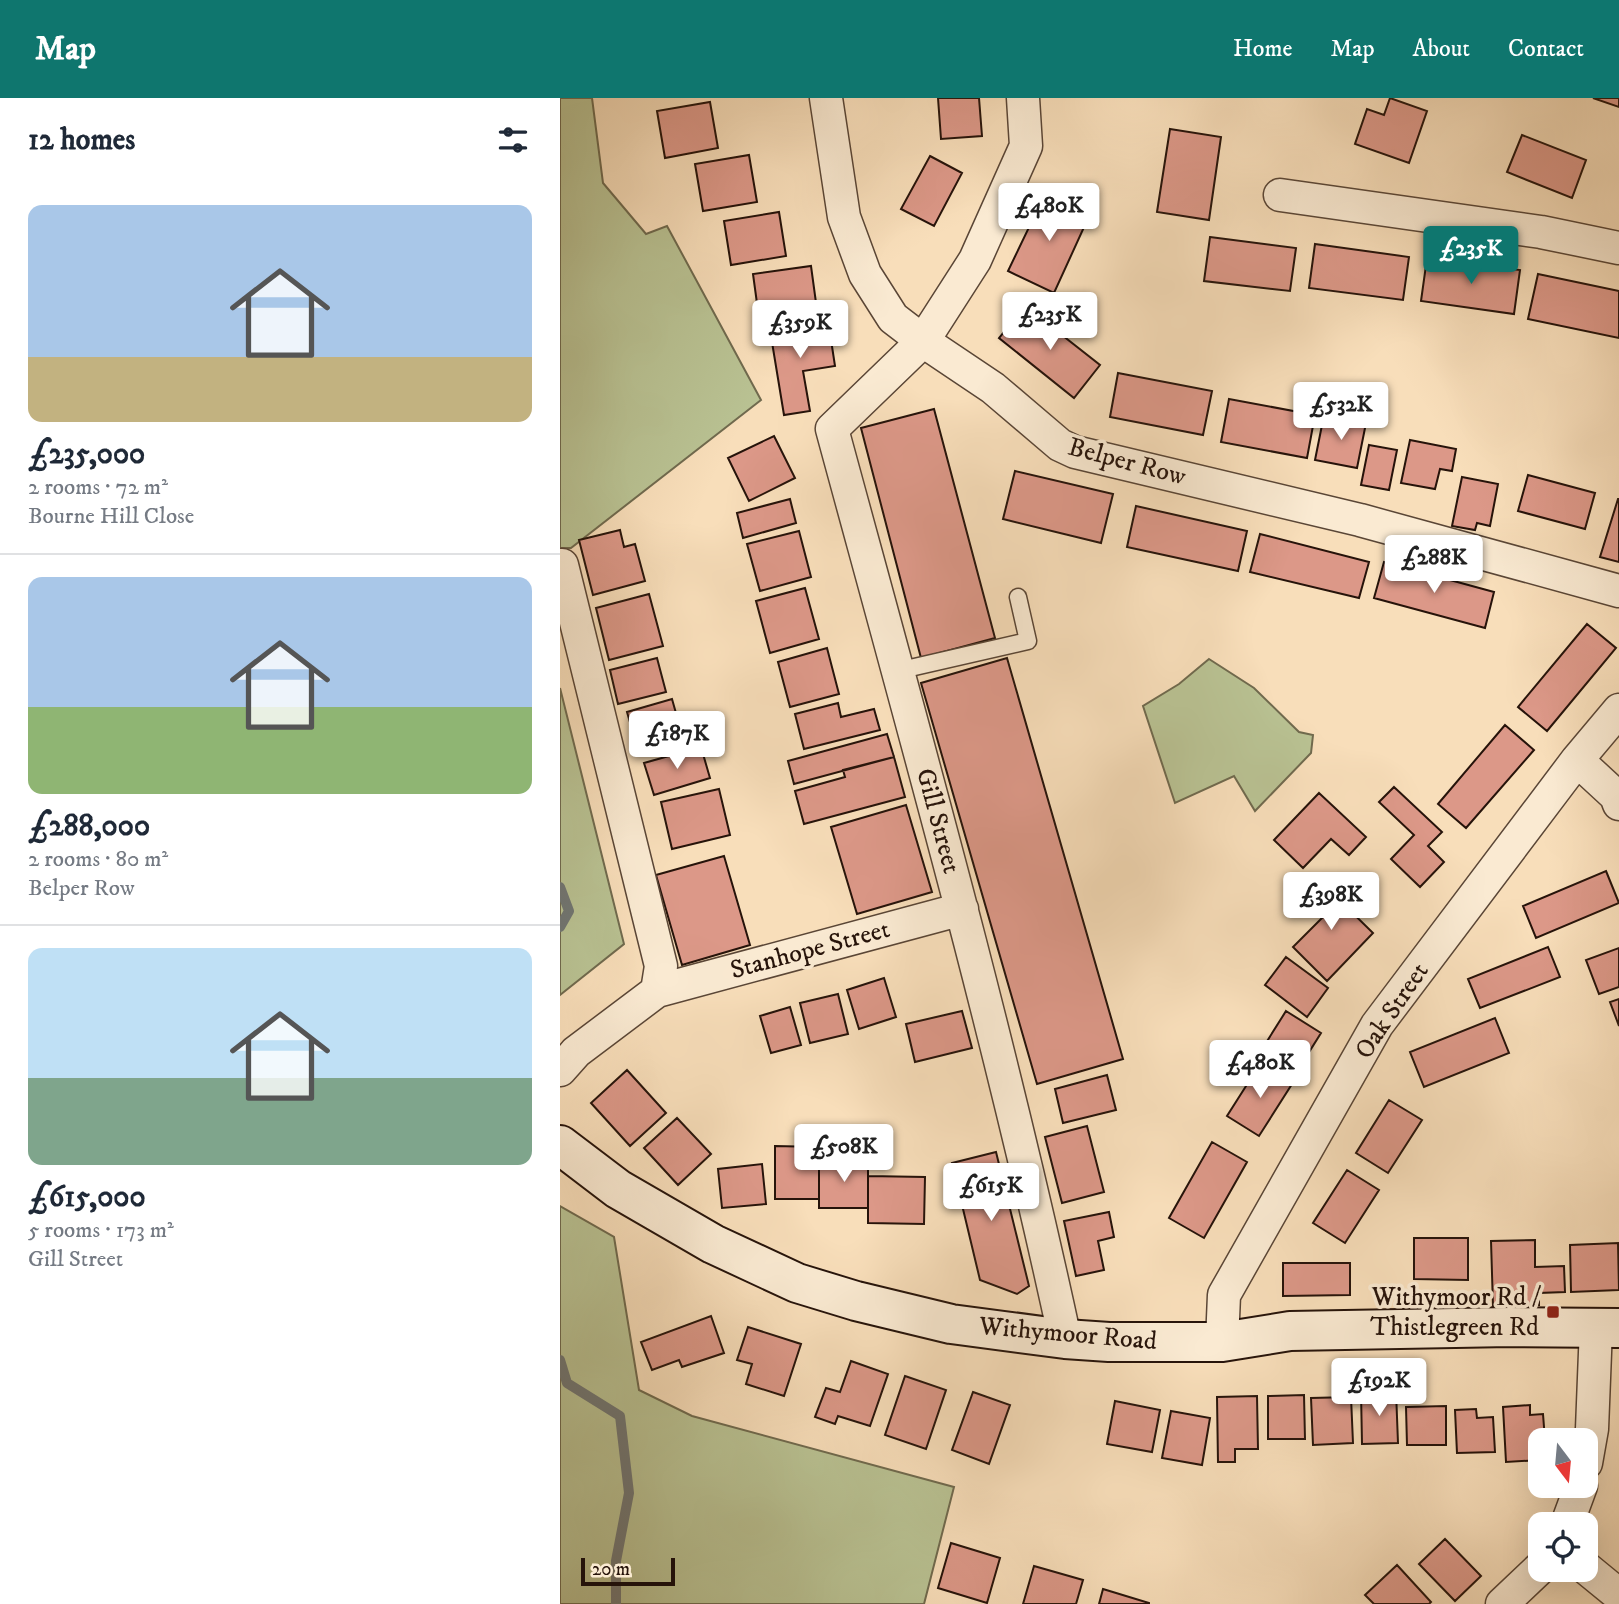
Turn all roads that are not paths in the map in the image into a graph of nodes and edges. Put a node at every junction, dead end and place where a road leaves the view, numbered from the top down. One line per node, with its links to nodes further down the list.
1 (826, 98): 5 (street, Belper Row)
2 (1023, 98): 5 (street)
3 (1280, 195): 4 (street)
4 (1619, 247)
5 (923, 341): 7 (street, Belper Row); 9 (street, Gill Street)
6 (562, 565): 14 (street)
7 (1619, 591)
8 (1018, 597): 9 (lane)
9 (897, 671): 13 (street, Gill Street)
10 (1619, 710): 11 (street, Oak Street)
11 (1577, 760): 12 (street); 19 (street, Oak Street)
12 (1619, 804)
13 (962, 909): 14 (street, Stanhope Street); 18 (street, Gill Street)
14 (657, 991): 15 (street, Stanhope Street)
15 (560, 1070)
16 (560, 1145): 18 (street, Withymoor Road)
17 (1607, 1328): 19 (street, Withymoor Road); 20 (street)
18 (1065, 1339): 19 (street, Withymoor Road)
19 (1222, 1342)
20 (1592, 1428)
21 (1598, 1578): 23 (street)
22 (1528, 1579): 24 (street)
23 (1619, 1595)
24 (1502, 1604)

